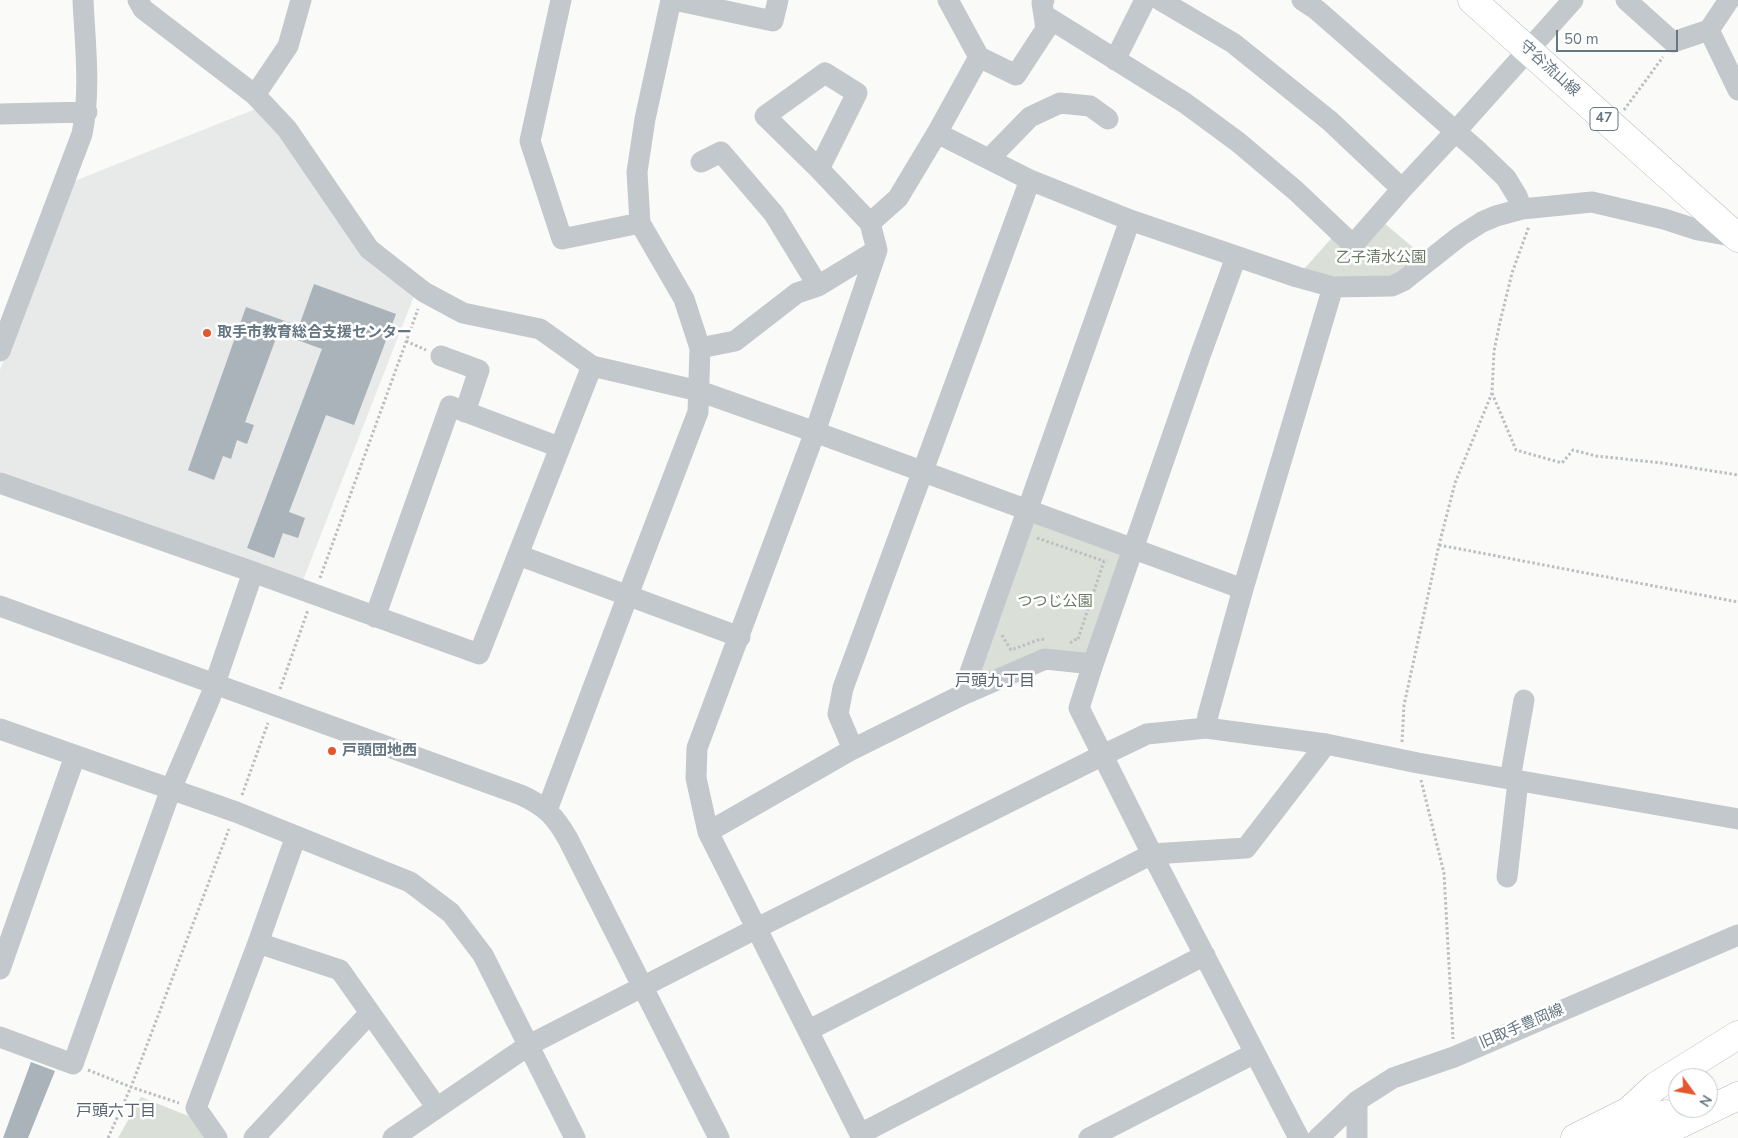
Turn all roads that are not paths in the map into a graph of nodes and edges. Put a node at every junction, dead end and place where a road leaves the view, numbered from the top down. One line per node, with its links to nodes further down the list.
1 (83, 0): 22 (street)
2 (138, 0): 21 (street)
3 (301, 0): 21 (street)
4 (561, 0): 34 (street)
5 (673, 0): 6 (street); 34 (street)
6 (778, 0)
7 (948, 0): 18 (street)
8 (1145, 0): 19 (street)
9 (1160, 0): 31 (street)
10 (1302, 0): 26 (street)
11 (1472, 0): 17 (main road, 守谷流山線 / 47)
12 (1572, 0): 17 (street)
13 (1626, 0): 16 (street)
14 (1729, 0): 16 (street)
15 (1044, 8): 18 (street); 19 (street)
16 (1709, 30): 20 (street)
17 (1528, 50): 26 (street); 36 (main road, 守谷流山線 / 47)
18 (979, 57): 25 (street)
19 (1114, 60): 31 (street)
20 (1738, 90)
21 (255, 95): 44 (street)
22 (86, 112): 23 (street); 42 (street)
23 (0, 114)
24 (1108, 119): 27 (street)
25 (937, 132): 27 (street); 35 (street)
26 (1455, 132): 31 (street); 32 (street)
27 (989, 159): 30 (street)
28 (701, 162): 39 (street)
29 (820, 169): 29 (street); 35 (street)
30 (1030, 180): 33 (street); 49 (street)
31 (1402, 189)
32 (1527, 209): 36 (street); 40 (street)
33 (1130, 220): 38 (street); 51 (street)
34 (640, 223): 41 (street)
35 (870, 224): 37 (street)
36 (1738, 237)
37 (877, 250): 39 (street); 47 (street)
38 (1236, 257): 40 (street); 52 (street)
39 (818, 286): 41 (street)
40 (1333, 287): 55 (street)
41 (700, 348): 45 (street)
42 (0, 350)
43 (441, 356): 46 (street)
44 (592, 366): 45 (street); 48 (street)
45 (699, 391): 47 (street); 56 (street)
46 (465, 412): 48 (street); 58 (street)
47 (815, 432): 49 (street); 59 (street)
48 (559, 447): 53 (street)
49 (923, 473): 51 (street); 67 (street)
50 (0, 483): 54 (street)
51 (1027, 511): 52 (street); 62 (street)
52 (1133, 550): 55 (street); 60 (street)
53 (518, 555): 56 (street); 58 (street)
54 (253, 572): 58 (street); 61 (street)
55 (1243, 590): 64 (street)
56 (628, 594): 59 (street); 72 (street)
57 (0, 606): 61 (street)
58 (376, 617)
59 (740, 637): 74 (street)
60 (1093, 664): 62 (street); 68 (street)
61 (215, 682): 71 (street); 72 (street)
62 (962, 696): 67 (street)
63 (1524, 700): 70 (street)
64 (1206, 728): 66 (street); 68 (street)
65 (0, 729): 69 (street)
66 (1326, 744): 70 (street); 76 (street)
67 (853, 749): 74 (street)
68 (1103, 755): 76 (street); 78 (street)
69 (75, 756): 71 (street); 82 (street)
70 (1514, 780): 73 (street); 77 (street)
71 (171, 789): 75 (street); 87 (street)
72 (548, 810): 83 (street)
73 (1738, 819)
74 (708, 832): 78 (street)
75 (296, 836): 80 (street); 88 (street)
76 (1152, 854): 81 (street); 85 (street)
77 (1507, 877)
78 (756, 928): 83 (street); 85 (street)
79 (1738, 935): 96 (street, 旧取手豊岡線)
80 (258, 943): 84 (street); 101 (street)
81 (1205, 956): 89 (street); 100 (street)
82 (0, 969)
83 (643, 987): 88 (street); 105 (street)
84 (370, 1013): 97 (street); 102 (street)
85 (809, 1030): 100 (street)
86 (1738, 1036): 98 (main road)
87 (0, 1037)
88 (529, 1045): 97 (street); 104 (street)
89 (1255, 1053): 106 (street); 107 (street)
90 (1738, 1055): 91 (main road)
91 (1713, 1068)
92 (1738, 1078): 93 (main road)
93 (1718, 1088)
94 (1668, 1091): 98 (main road)
95 (1738, 1096): 112 (main road)
96 (1357, 1101): 108 (street, 旧取手豊岡線); 109 (street)
97 (437, 1108): 103 (street)
98 (1630, 1110): 110 (main road)
99 (1668, 1113): 111 (main road)
100 (861, 1136)
101 (217, 1138)
102 (254, 1138)
103 (393, 1138)
104 (575, 1138)
105 (720, 1138)
106 (1089, 1138)
107 (1299, 1138)
108 (1318, 1138)
109 (1357, 1138)
110 (1575, 1138)
111 (1620, 1138)
112 (1651, 1138)

